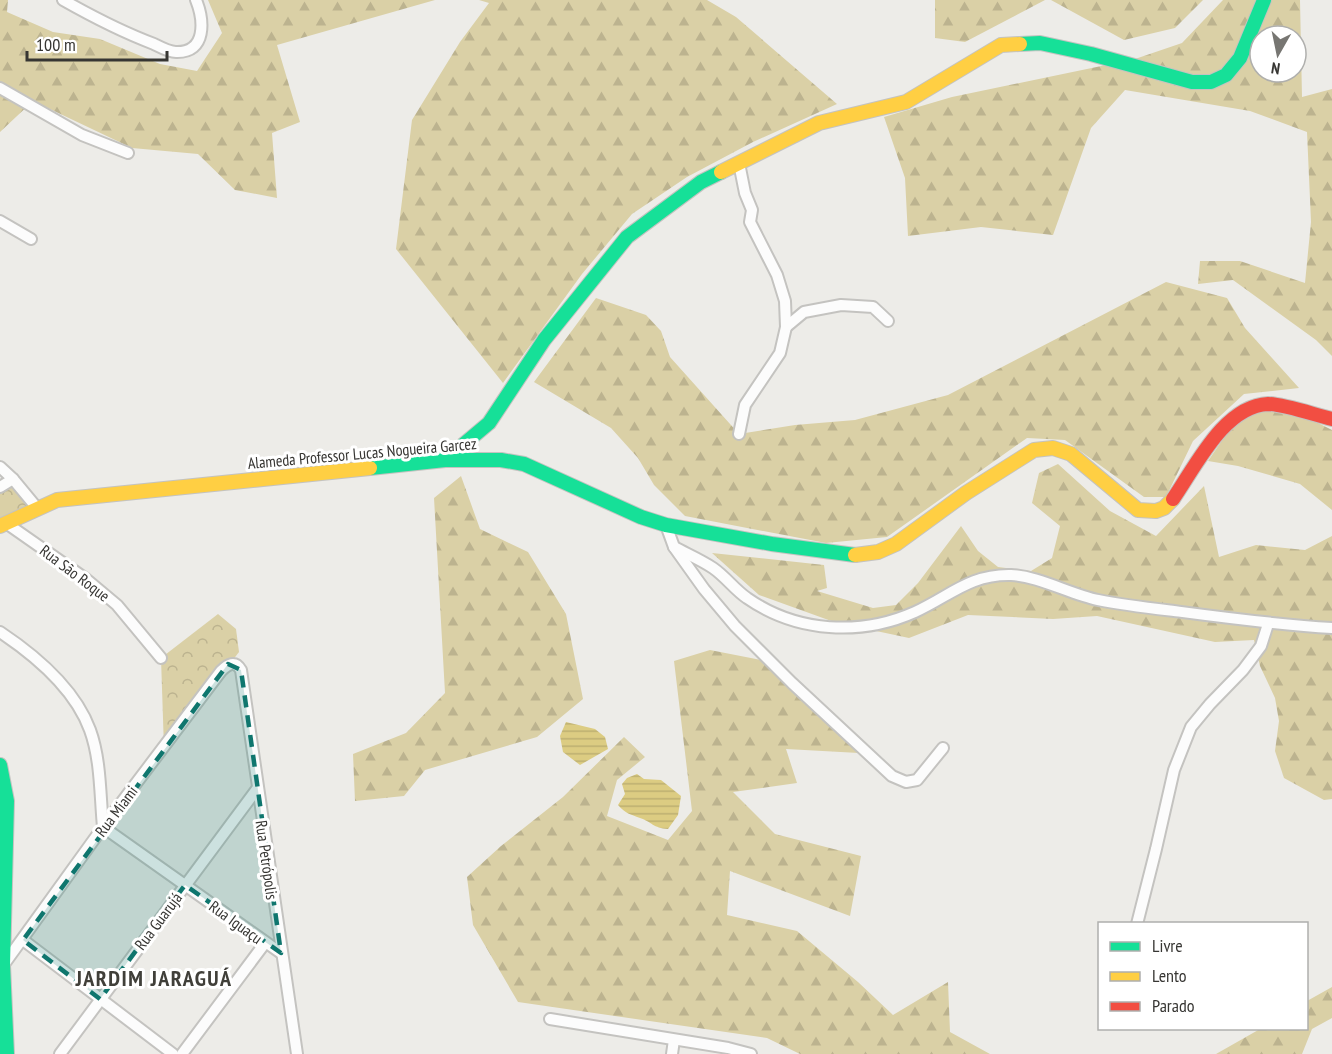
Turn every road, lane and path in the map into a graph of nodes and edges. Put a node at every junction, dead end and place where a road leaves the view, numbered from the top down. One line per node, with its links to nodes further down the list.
1 (63, 0): 2 (street)
2 (196, 0)
3 (1264, 0): 6 (main road)
4 (0, 88): 5 (street)
5 (128, 153)
6 (739, 163): 10 (street); 13 (main road)
7 (0, 221): 8 (street)
8 (31, 240)
9 (888, 321): 10 (street)
10 (786, 327): 12 (street)
11 (1332, 419): 19 (main road, Alameda Professor Lucas Nogueira Garcez)
12 (739, 434)
13 (445, 460): 17 (main road, Alameda Professor Lucas Nogueira Garcez); 19 (main road, Alameda Professor Lucas Nogueira Garcez)
14 (0, 467): 15 (street)
15 (13, 479): 16 (street); 17 (street)
16 (0, 487)
17 (36, 508): 18 (main road, Alameda Professor Lucas Nogueira Garcez)
18 (3, 525): 24 (street, Rua São Roque)
19 (666, 525): 20 (street)
20 (674, 547): 21 (street); 26 (street)
21 (1268, 624): 22 (street); 32 (street)
22 (1332, 628)
23 (0, 632): 29 (street)
24 (161, 658)
25 (238, 666): 28 (street, Rua Petrópolis); 29 (street, Rua Miami)
26 (943, 748)
27 (0, 765): 30 (main road)
28 (257, 789): 31 (street, Rua Guarujá); 35 (street, Rua Petrópolis)
29 (103, 827): 31 (street, Rua Iguaçu); 33 (street, Rua Miami)
30 (3, 842): 36 (main road)
31 (185, 885): 34 (street, Rua Iguaçu); 37 (street, Rua Guarujá)
32 (1138, 922)
33 (23, 940): 36 (street, Rua Miami); 37 (street)
34 (265, 943): 35 (street, Rua Iguaçu); 44 (street)
35 (281, 953): 40 (street, Rua Petrópolis)
36 (2, 967): 41 (main road)
37 (100, 999): 42 (street, Rua Guarujá); 43 (street)
38 (550, 1019): 39 (street)
39 (674, 1040): 46 (street); 47 (street)
40 (297, 1049): 45 (street)
41 (7, 1054)
42 (60, 1054)
43 (173, 1054)
44 (182, 1054)
45 (288, 1054)
46 (672, 1054)
47 (751, 1054)

